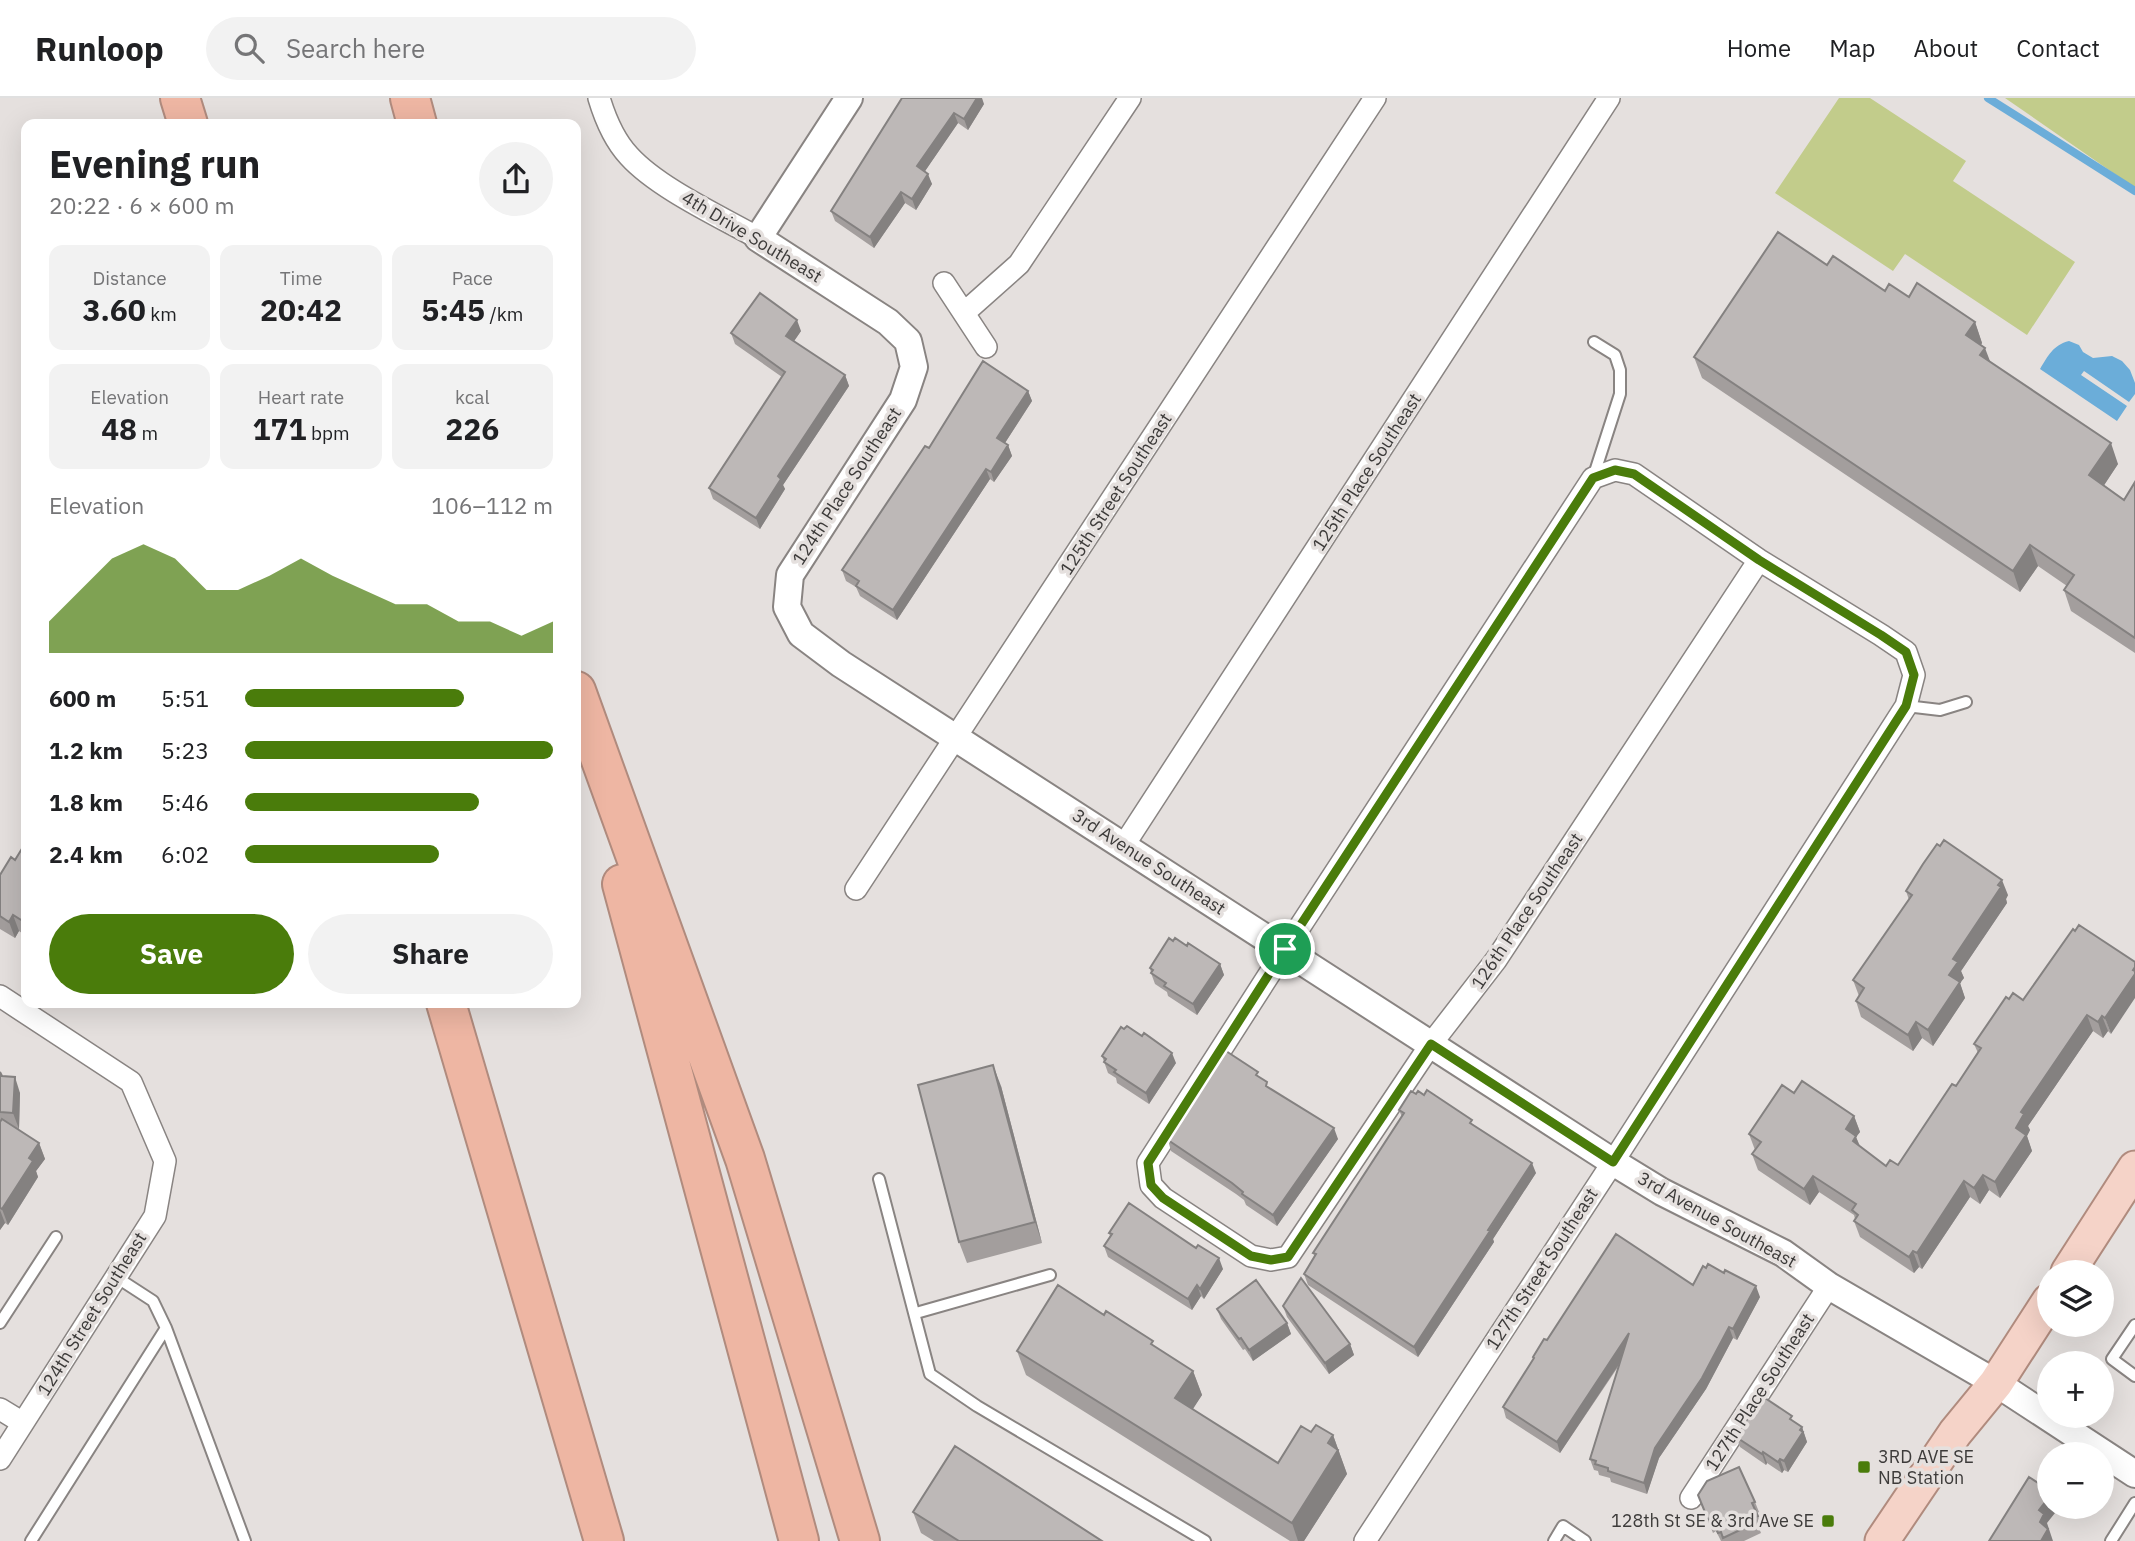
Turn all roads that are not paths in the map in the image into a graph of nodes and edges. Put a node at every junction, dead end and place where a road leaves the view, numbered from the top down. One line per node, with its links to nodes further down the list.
1 (180, 98): 8 (highway)
2 (410, 98): 9 (highway)
3 (599, 98): 10 (street, 4th Drive Southeast)
4 (849, 98): 10 (street)
5 (1130, 98): 12 (street)
6 (1375, 98): 23 (street, 125th Street Southeast)
7 (1603, 100): 24 (street, 125th Place Southeast)
8 (186, 119)
9 (416, 119)
10 (758, 238): 15 (street, 4th Drive Southeast)
11 (944, 283): 12 (street)
12 (964, 313): 14 (street)
13 (1594, 342): 16 (lane)
14 (986, 347)
15 (914, 367): 18 (street, 124th Place Southeast)
16 (1593, 478): 17 (street); 26 (street)
17 (1759, 560): 21 (street, 127th Street Southeast); 29 (street, 126th Place Southeast)
18 (787, 607): 23 (street, 3rd Avenue Southeast)
19 (1966, 702): 21 (lane)
20 (581, 705): 55 (highway)
21 (1906, 706): 30 (street, 127th Street Southeast)
22 (581, 732): 54 (highway)
23 (956, 739): 24 (street, 3rd Avenue Southeast); 25 (street, 125th Street Southeast)
24 (1124, 845): 26 (street, 3rd Avenue Southeast)
25 (856, 889)
26 (1285, 949): 29 (street, 3rd Avenue Southeast); 29 (street, 126th Place Southeast)
27 (0, 996): 36 (street, 124th Street Southeast)
28 (447, 1008): 53 (highway)
29 (1431, 1044): 30 (street, 3rd Avenue Southeast)
30 (1613, 1162): 37 (street, 3rd Avenue Southeast); 57 (street, 127th Street Southeast)
31 (2135, 1168): 34 (main road)
32 (879, 1179): 38 (lane)
33 (56, 1237): 40 (lane)
34 (2076, 1260)
35 (1050, 1275): 38 (lane)
36 (116, 1277): 42 (lane); 46 (street, 124th Street Southeast)
37 (1829, 1286): 44 (street, 3rd Avenue Southeast); 49 (street, 127th Place Southeast)
38 (916, 1313): 56 (lane)
39 (2037, 1319): 44 (main road)
40 (0, 1323)
41 (2135, 1325): 43 (lane)
42 (166, 1328): 51 (lane); 52 (lane)
43 (2135, 1376)
44 (1996, 1382): 48 (street, 3rd Avenue Southeast); 60 (main road); 61 (main road)
45 (0, 1409): 46 (street)
46 (23, 1423): 47 (street, 124th Street Southeast)
47 (0, 1459)
48 (2135, 1474)
49 (1691, 1498)
50 (2135, 1503): 62 (lane)
51 (31, 1541)
52 (245, 1541)
53 (604, 1541)
54 (799, 1541)
55 (860, 1541)
56 (1205, 1541)
57 (1365, 1541)
58 (1554, 1541): 59 (lane)
59 (1585, 1541)
60 (1882, 1541)
61 (1908, 1541)
62 (2110, 1541)

